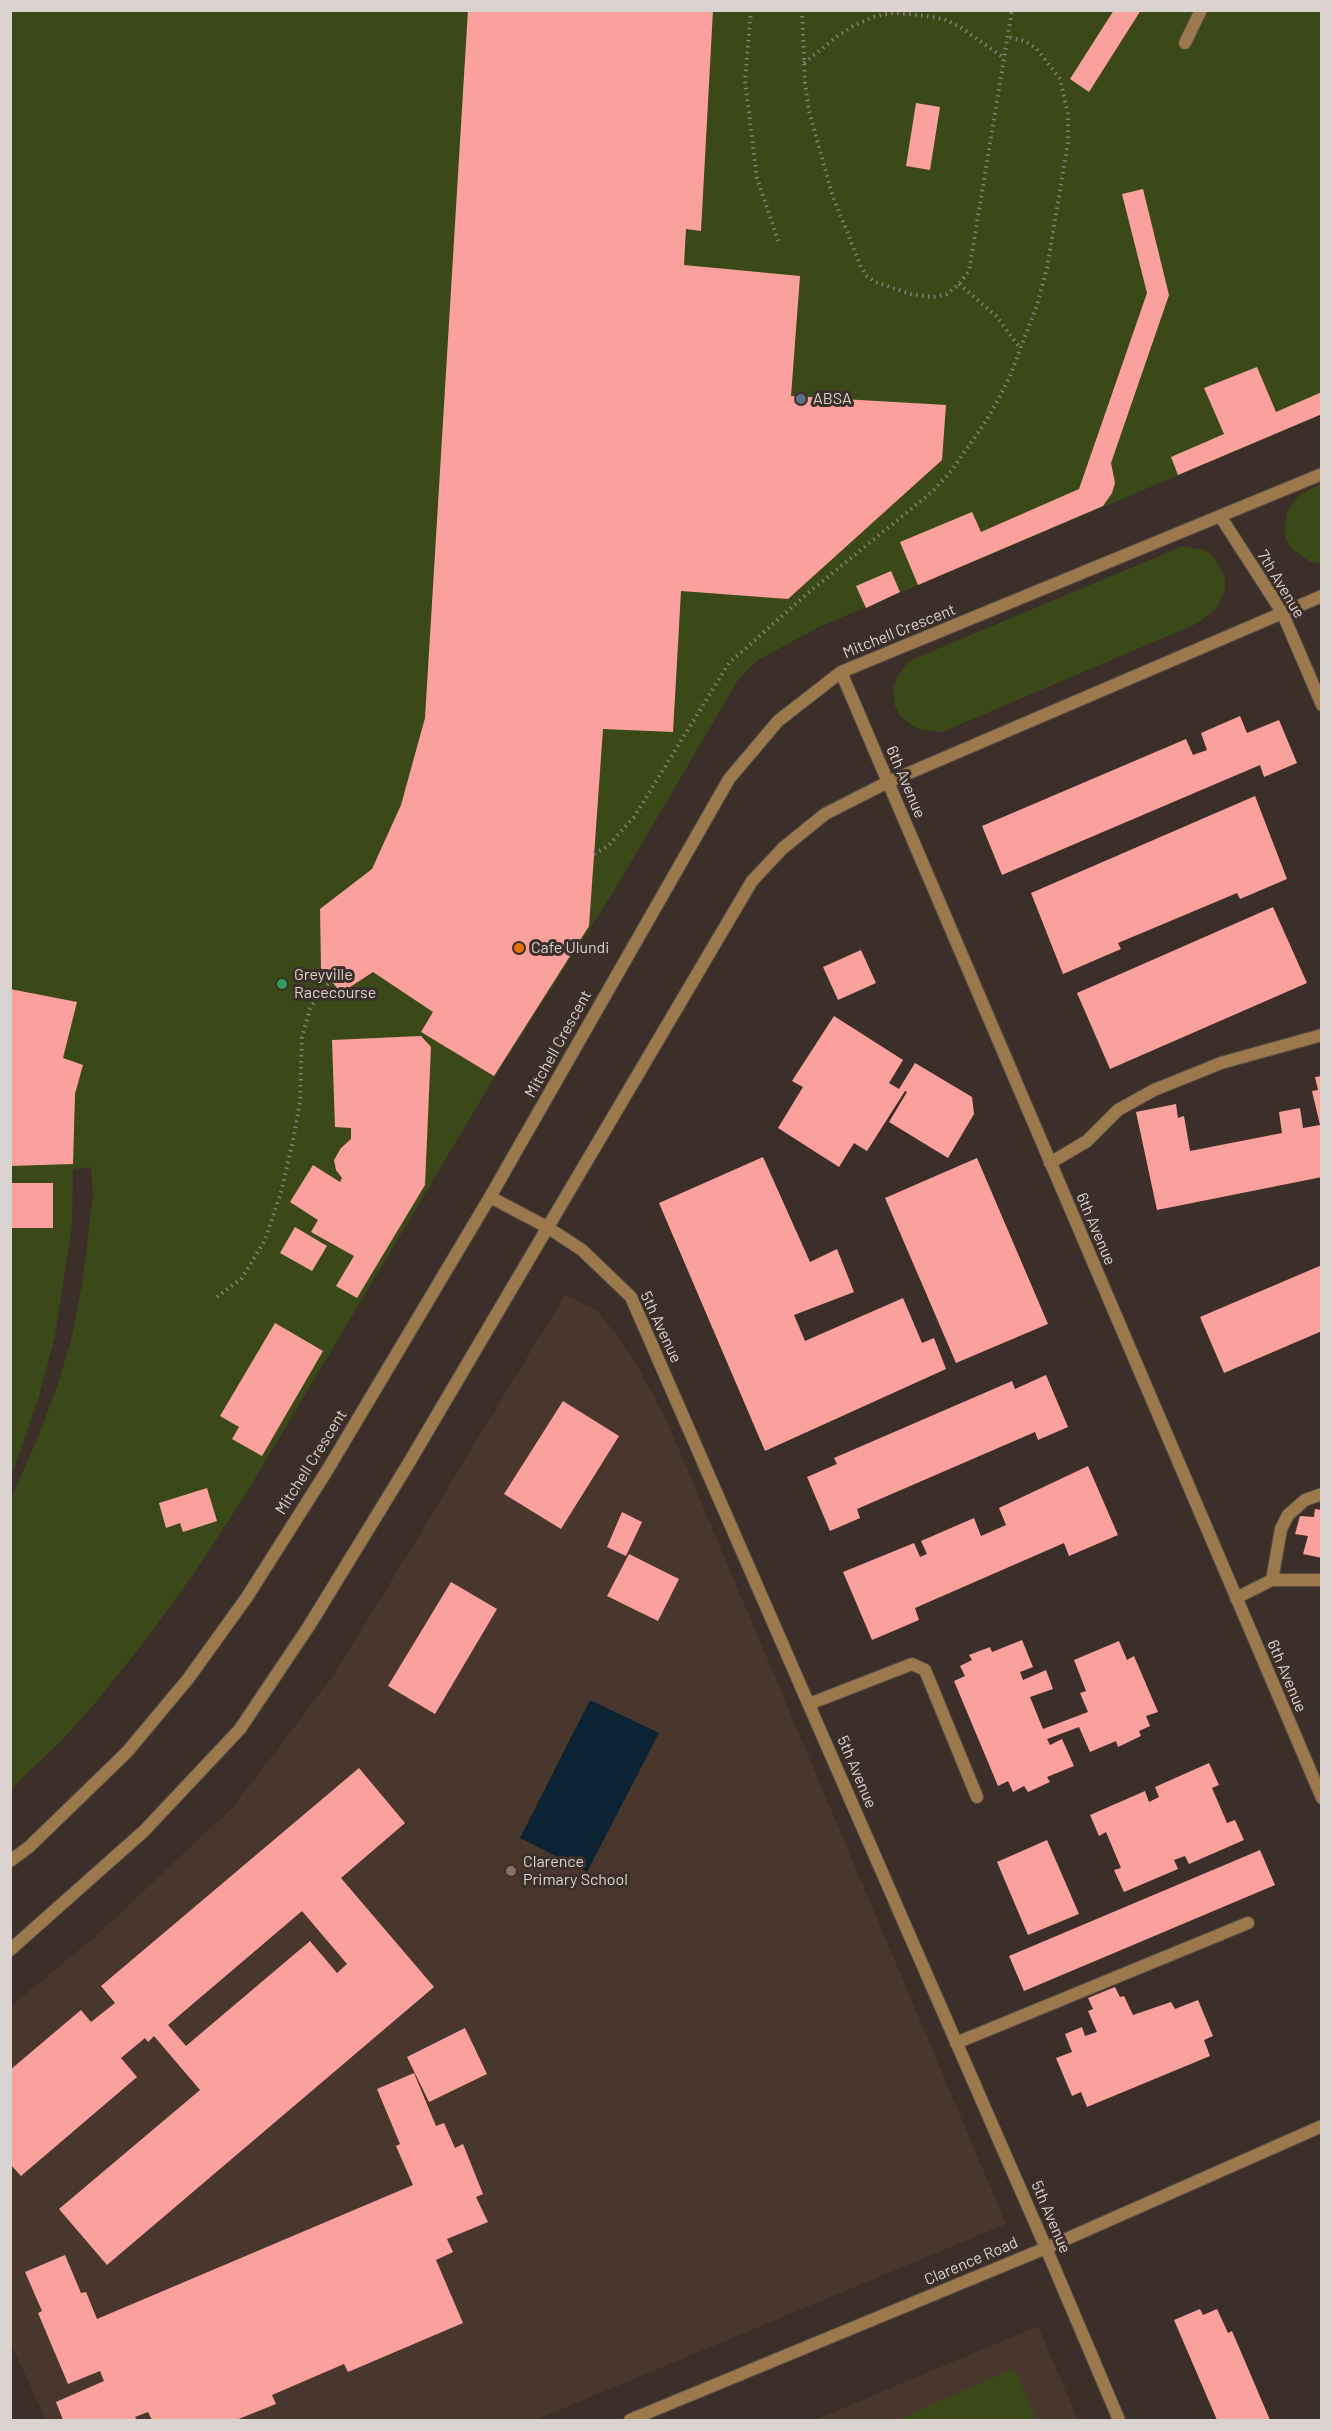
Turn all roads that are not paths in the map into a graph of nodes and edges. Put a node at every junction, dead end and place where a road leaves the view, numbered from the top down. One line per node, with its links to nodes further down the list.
1 (1201, 10): 2 (street)
2 (1185, 43)
3 (1322, 474): 4 (street, Mitchell Crescent)
4 (1220, 516): 6 (street, 7th Avenue); 7 (street, Mitchell Crescent)
5 (1322, 596): 6 (street)
6 (1282, 612): 8 (street, 7th Avenue); 9 (street)
7 (841, 672): 9 (street, 6th Avenue); 12 (street, Mitchell Crescent)
8 (1322, 705)
9 (888, 782): 11 (street, 6th Avenue); 13 (street)
10 (1322, 1035): 11 (street)
11 (1050, 1163): 17 (street, 6th Avenue)
12 (490, 1197): 13 (street, 5th Avenue); 21 (street, Mitchell Crescent)
13 (547, 1227): 18 (street, 5th Avenue); 23 (street)
14 (1322, 1494): 15 (street)
15 (1272, 1580): 16 (street); 17 (street)
16 (1322, 1580)
17 (1236, 1598): 20 (street, 6th Avenue)
18 (809, 1704): 19 (street); 24 (street, 5th Avenue)
19 (977, 1797)
20 (1322, 1798)
21 (10, 1861)
22 (1248, 1923): 24 (street)
23 (10, 1950)
24 (956, 2043): 26 (street, 5th Avenue)
25 (1322, 2126): 26 (street, Clarence Road)
26 (1046, 2248): 27 (street, Clarence Road); 28 (street, 5th Avenue)
27 (630, 2421)
28 (1119, 2421)

